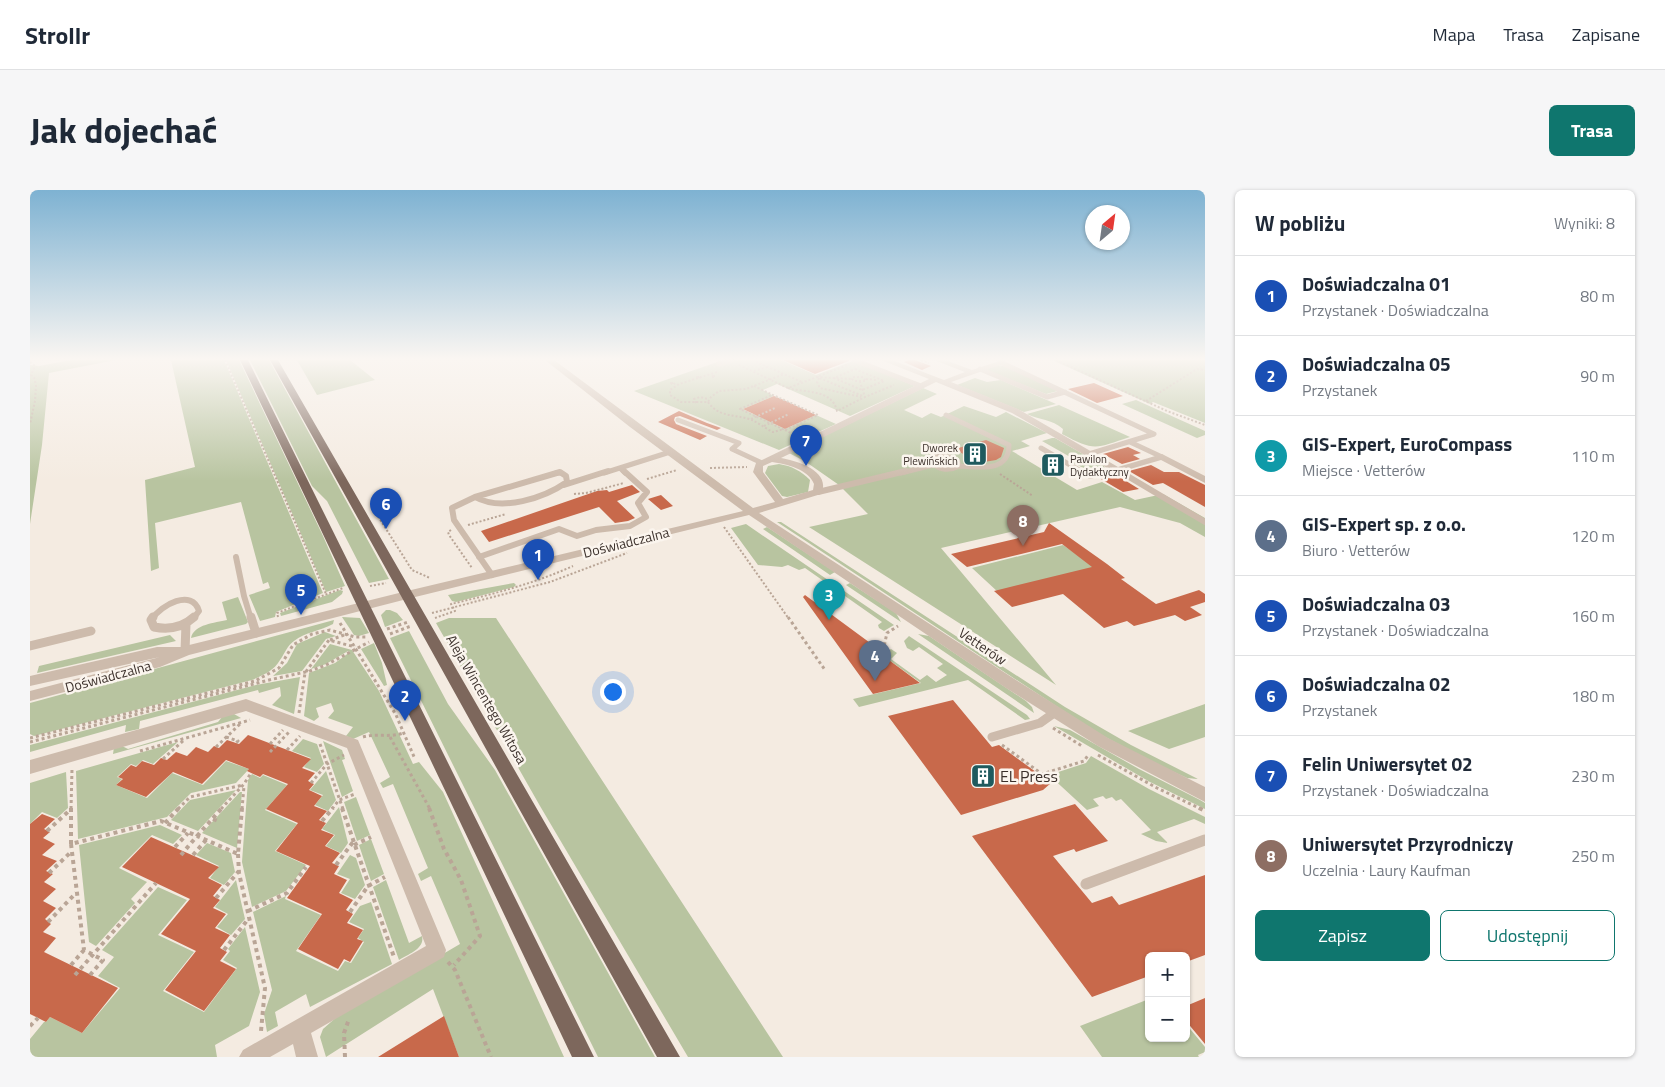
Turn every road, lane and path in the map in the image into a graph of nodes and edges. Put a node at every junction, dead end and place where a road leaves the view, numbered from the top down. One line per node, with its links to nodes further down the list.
1 (34, 400): 25 (path)
2 (242, 400): 66 (path)
3 (264, 400): 68 (main road)
4 (297, 400): 67 (main road, Aleja Wincentego Witosa)
5 (602, 400): 32 (street, Vetterów)
6 (678, 400): 17 (path)
7 (694, 400): 17 (path)
8 (760, 400): 21 (path)
9 (785, 400): 28 (path)
10 (833, 400): 11 (path)
11 (860, 400)
12 (891, 400): 35 (street)
13 (988, 400): 33 (street)
14 (1084, 400): 30 (lane)
15 (708, 401): 17 (path); 23 (path)
16 (1145, 401): 26 (path)
17 (696, 403)
18 (775, 408): 21 (path)
19 (790, 414): 24 (path)
20 (946, 415): 38 (lane)
21 (756, 416): 23 (path); 24 (path)
22 (678, 420): 35 (lane)
23 (749, 420): 27 (path)
24 (770, 423): 27 (path); 28 (path)
25 (30, 424)
26 (1205, 425)
27 (764, 426): 28 (path)
28 (784, 430): 29 (path)
29 (804, 439)
30 (1130, 442): 33 (lane); 34 (lane)
31 (1041, 448): 41 (lane)
32 (670, 452): 39 (lane); 40 (street, Vetterów)
33 (1089, 454): 41 (street)
34 (1162, 457): 41 (street); 42 (street)
35 (763, 463): 40 (path); 45 (street); 49 (street)
36 (933, 465): 37 (lane); 37 (lane); 45 (lane)
37 (959, 466): 38 (lane)
38 (990, 467): 47 (path)
39 (620, 468): 43 (lane); 44 (lane)
40 (691, 468): 43 (path); 52 (street, Vetterów)
41 (1117, 470): 53 (lane)
42 (1205, 480)
43 (635, 481): 46 (path); 59 (lane)
44 (563, 485): 48 (lane); 48 (lane)
45 (818, 492): 49 (street, Doświadczalna)
46 (570, 495)
47 (1033, 496)
48 (475, 497): 56 (lane)
49 (780, 502): 52 (street, Doświadczalna)
50 (373, 508): 62 (path)
51 (514, 511): 56 (path)
52 (751, 512): 54 (street, Doświadczalna); 88 (street, Vetterów)
53 (1205, 522)
54 (721, 526): 55 (path); 61 (street, Doświadczalna); 84 (path)
55 (732, 526)
56 (458, 528): 59 (lane); 60 (path)
57 (630, 552): 69 (path)
58 (236, 556): 76 (lane)
59 (478, 556): 61 (lane)
60 (470, 574)
61 (492, 575): 67 (street, Doświadczalna)
62 (437, 580)
63 (390, 582): 64 (path)
64 (370, 586)
65 (340, 589): 66 (path)
66 (326, 594): 70 (path)
67 (407, 595): 68 (street, Doświadczalna); 71 (main road, Aleja Wincentego Witosa)
68 (364, 605): 76 (street, Doświadczalna); 78 (main road)
69 (452, 606): 71 (path); 71 (path)
70 (278, 613)
71 (420, 620): 78 (path); 78 (path); 171 (main road, Aleja Wincentego Witosa)
72 (340, 622): 77 (path)
73 (186, 624): 73 (lane); 83 (lane)
74 (898, 626): 82 (path)
75 (91, 631): 80 (lane)
76 (256, 634): 83 (street, Doświadczalna)
77 (347, 635): 78 (path); 79 (path); 81 (path); 95 (path)
78 (378, 636): 81 (path); 170 (main road)
79 (329, 640): 81 (path); 85 (path)
80 (30, 646)
81 (355, 647): 85 (path); 93 (path)
82 (883, 650)
83 (184, 651): 86 (street, Doświadczalna); 87 (street, Doświadczalna)
84 (825, 670)
85 (305, 673): 92 (path); 100 (path)
86 (30, 681)
87 (30, 696)
88 (1054, 713): 99 (lane); 119 (street, Vetterów)
89 (254, 719): 90 (path)
90 (241, 723): 94 (path); 96 (path)
91 (277, 727): 92 (path)
92 (293, 730): 97 (path); 102 (path); 104 (path); 106 (path); 111 (street); 155 (street)
93 (403, 733): 109 (path); 159 (path)
94 (226, 737): 101 (path); 103 (path)
95 (30, 738)
96 (186, 738): 105 (path); 108 (path)
97 (307, 738)
98 (313, 740): 110 (path)
99 (995, 740): 114 (path)
100 (30, 742)
101 (236, 743)
102 (270, 744)
103 (216, 746)
104 (287, 750)
105 (138, 751)
106 (270, 752)
107 (1089, 754): 114 (path)
108 (164, 759)
109 (415, 759)
110 (327, 764): 116 (path); 120 (path)
111 (30, 767)
112 (80, 767): 121 (path)
113 (251, 773): 117 (path)
114 (1042, 774): 115 (path)
115 (1036, 776)
116 (311, 783)
117 (244, 784): 122 (path); 125 (path); 136 (path)
118 (354, 794): 120 (path)
119 (1205, 795)
120 (339, 800): 124 (path); 132 (path)
121 (71, 809): 126 (path); 133 (path)
122 (213, 819): 123 (path); 128 (path)
123 (218, 821)
124 (322, 822)
125 (165, 823): 127 (path); 133 (path)
126 (47, 831)
127 (188, 832): 128 (path); 134 (path)
128 (197, 836): 130 (path); 137 (path)
129 (371, 837): 132 (path)
130 (206, 840): 136 (path); 138 (path)
131 (1205, 840): 145 (lane)
132 (354, 843): 139 (path); 146 (path)
133 (71, 844): 135 (path)
134 (174, 847)
135 (72, 851): 142 (path); 147 (path)
136 (238, 854): 141 (path)
137 (181, 855)
138 (193, 855)
139 (336, 865)
140 (306, 868): 149 (path)
141 (239, 871): 148 (path); 149 (path)
142 (49, 873)
143 (385, 877): 146 (path)
144 (156, 883): 156 (path)
145 (1086, 884)
146 (368, 886): 150 (path); 157 (path)
147 (76, 893): 152 (path); 153 (path)
148 (216, 898)
149 (248, 911): 151 (path)
150 (350, 912)
151 (249, 918): 154 (path); 166 (path)
152 (48, 922)
153 (84, 950): 156 (path); 158 (path)
154 (224, 950)
155 (437, 950): 162 (street); 169 (path)
156 (92, 955): 160 (path); 161 (path)
157 (396, 964)
158 (70, 965)
159 (454, 965)
160 (75, 975)
161 (90, 975)
162 (356, 996): 165 (street); 168 (path)
163 (38, 1018): 164 (path)
164 (30, 1026)
165 (300, 1029): 166 (street); 167 (street)
166 (256, 1053)
167 (307, 1057)
168 (345, 1057)
169 (491, 1057)
170 (583, 1057)
171 (669, 1057)

